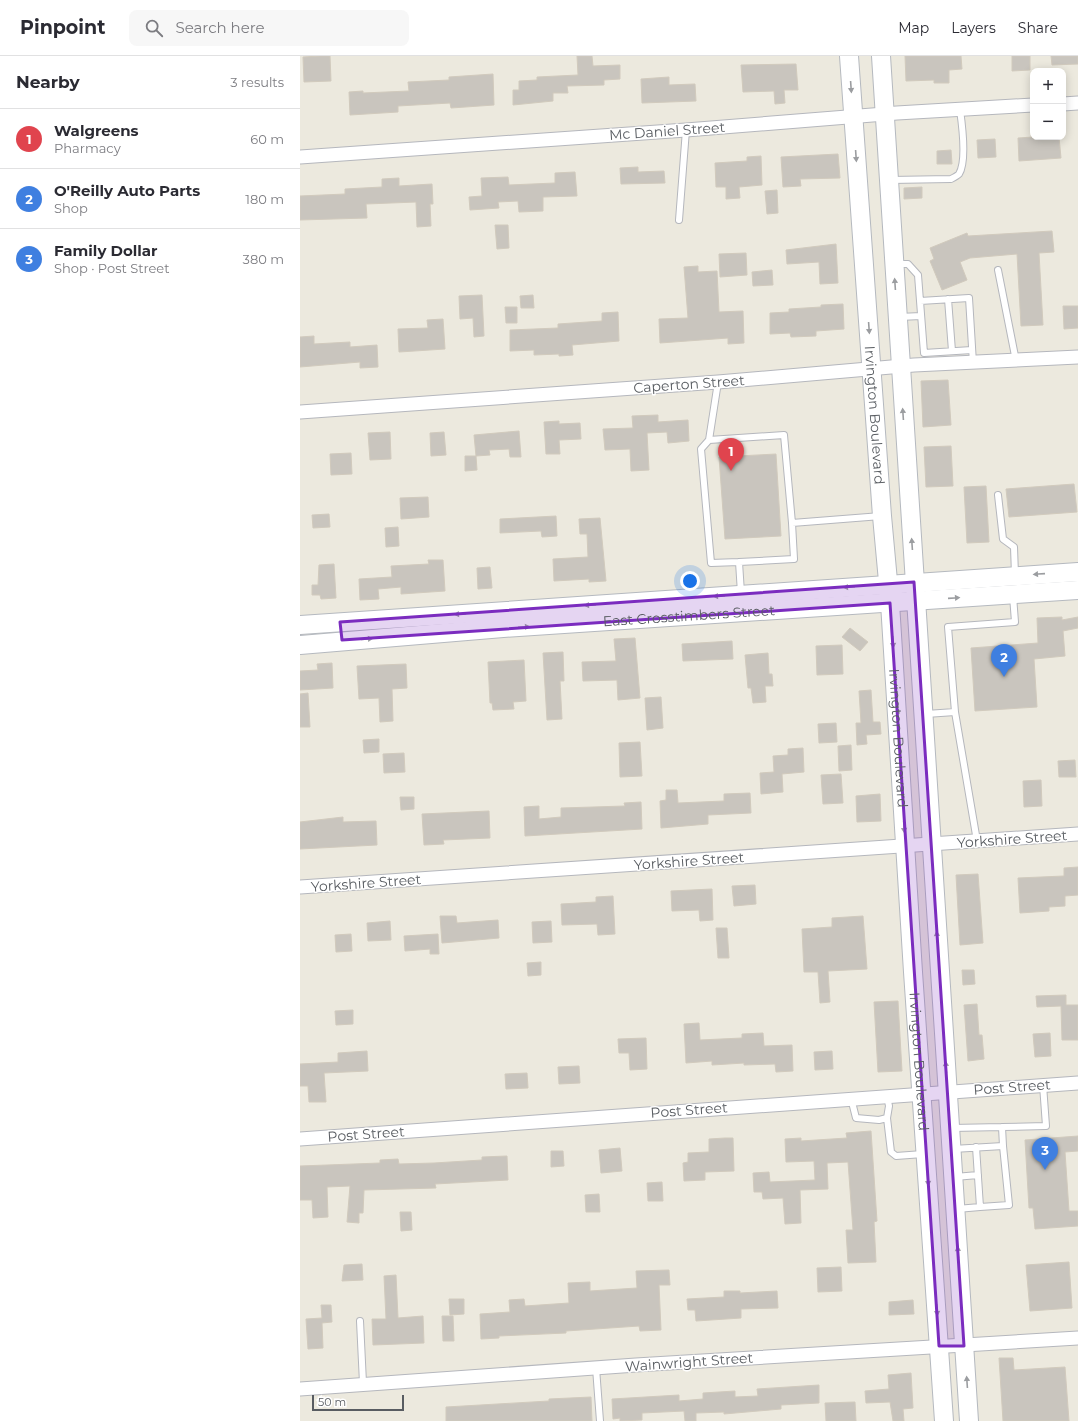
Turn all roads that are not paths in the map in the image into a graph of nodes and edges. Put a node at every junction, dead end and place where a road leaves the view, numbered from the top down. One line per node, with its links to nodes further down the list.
1 (849, 56): 8 (main road, Irvington Boulevard, one-way to 8)
2 (881, 56): 7 (main road, Irvington Boulevard)
3 (1078, 103): 4 (street)
4 (1066, 104)
5 (1030, 105): 6 (street, Mc Daniel Street)
6 (960, 110): 7 (street, Mc Daniel Street); 11 (lane)
7 (885, 115): 8 (street, Mc Daniel Street); 11 (main road, Irvington Boulevard)
8 (854, 118): 9 (street, Mc Daniel Street); 24 (main road, Irvington Boulevard, one-way to 24)
9 (686, 130): 10 (street, Mc Daniel Street); 12 (lane)
10 (300, 157)
11 (889, 180): 13 (main road, Irvington Boulevard)
12 (680, 220)
13 (894, 264): 16 (lane); 18 (main road, Irvington Boulevard, one-way to 13)
14 (998, 270): 22 (lane)
15 (948, 299): 16 (lane); 19 (lane); 20 (lane)
16 (920, 301): 17 (lane)
17 (921, 316): 18 (lane); 19 (lane)
18 (897, 317): 23 (main road, Irvington Boulevard)
19 (952, 352): 20 (lane)
20 (973, 356): 22 (street, Caperton Street); 23 (street, Caperton Street)
21 (1078, 356): 22 (street, Caperton Street)
22 (1016, 361)
23 (900, 366): 24 (street, Caperton Street); 34 (main road, Irvington Boulevard, one-way to 23)
24 (872, 369): 25 (street, Caperton Street); 29 (main road, Irvington Boulevard)
25 (718, 382): 26 (street, Caperton Street); 27 (lane)
26 (300, 412)
27 (709, 440): 30 (lane); 31 (lane)
28 (998, 495): 33 (lane)
29 (882, 516): 30 (lane); 35 (main road, Irvington Boulevard)
30 (792, 523): 31 (lane)
31 (739, 562): 37 (lane)
32 (1078, 572): 33 (main road, East Crosstimbers Street, one-way to 33)
33 (1015, 576): 34 (main road, East Crosstimbers Street)
34 (914, 582): 35 (main road, East Crosstimbers Street); 39 (main road, Irvington Boulevard)
35 (888, 585): 37 (main road, East Crosstimbers Street, one-way to 37); 40 (main road, Irvington Boulevard)
36 (1078, 590): 38 (main road, East Crosstimbers Street)
37 (742, 594): 41 (main road); 42 (main road, East Crosstimbers Street, one-way to 42)
38 (1013, 594): 39 (main road, East Crosstimbers Street, one-way to 38); 47 (lane)
39 (915, 600): 40 (main road, East Crosstimbers Street); 48 (main road, Irvington Boulevard)
40 (890, 603): 41 (main road, East Crosstimbers Street); 49 (main road, Irvington Boulevard, one-way to 49)
41 (744, 612): 42 (main road, East Crosstimbers Street, one-way to 41)
42 (503, 620): 43 (main road, East Crosstimbers Street, one-way to 43); 45 (main road, East Crosstimbers Street, one-way to 42)
43 (340, 622): 44 (main road, East Crosstimbers Street); 45 (main road)
44 (300, 625)
45 (342, 640): 46 (main road, East Crosstimbers Street)
46 (300, 645)
47 (955, 712): 48 (lane); 51 (lane)
48 (922, 714): 49 (main road); 52 (main road, Irvington Boulevard)
49 (897, 716): 53 (main road, Irvington Boulevard, one-way to 53)
50 (1078, 834): 51 (street, Yorkshire Street)
51 (977, 841): 52 (street, Yorkshire Street)
52 (931, 844): 53 (street, Yorkshire Street); 55 (main road, Irvington Boulevard, one-way to 52)
53 (905, 846): 54 (street, Yorkshire Street); 56 (main road, Irvington Boulevard)
54 (300, 887)
55 (939, 970): 56 (main road); 59 (main road, Irvington Boulevard, one-way to 55)
56 (913, 972): 60 (main road, Irvington Boulevard)
57 (1078, 1083): 58 (street, Post Street)
58 (1042, 1085): 59 (street, Post Street); 64 (lane)
59 (948, 1091): 60 (street, Post Street); 65 (main road, Irvington Boulevard)
60 (922, 1093): 61 (street, Post Street); 70 (main road, Irvington Boulevard)
61 (887, 1095): 62 (street, Post Street); 63 (lane)
62 (852, 1098): 63 (lane); 66 (street, Post Street)
63 (887, 1118): 70 (lane)
64 (1002, 1127): 65 (lane); 67 (lane)
65 (950, 1128): 69 (main road, Irvington Boulevard)
66 (300, 1139)
67 (1003, 1146): 68 (lane); 73 (lane)
68 (976, 1147): 69 (lane); 71 (lane)
69 (951, 1149): 72 (main road, Irvington Boulevard)
70 (926, 1154): 77 (main road, Irvington Boulevard, one-way to 77)
71 (978, 1175): 72 (lane); 73 (lane)
72 (953, 1177): 74 (main road, Irvington Boulevard)
73 (980, 1207): 74 (lane)
74 (956, 1209): 78 (main road, Irvington Boulevard, one-way to 74)
75 (360, 1321): 80 (lane)
76 (1078, 1338): 78 (street, Wainwright Street)
77 (939, 1346): 78 (street, Wainwright Street); 79 (street, Wainwright Street); 83 (main road, Irvington Boulevard)
78 (964, 1346): 84 (main road, Irvington Boulevard, one-way to 78)
79 (596, 1368): 80 (street, Wainwright Street); 82 (lane)
80 (362, 1383): 81 (street, Wainwright Street)
81 (300, 1389)
82 (600, 1421)
83 (944, 1421)
84 (969, 1421)

